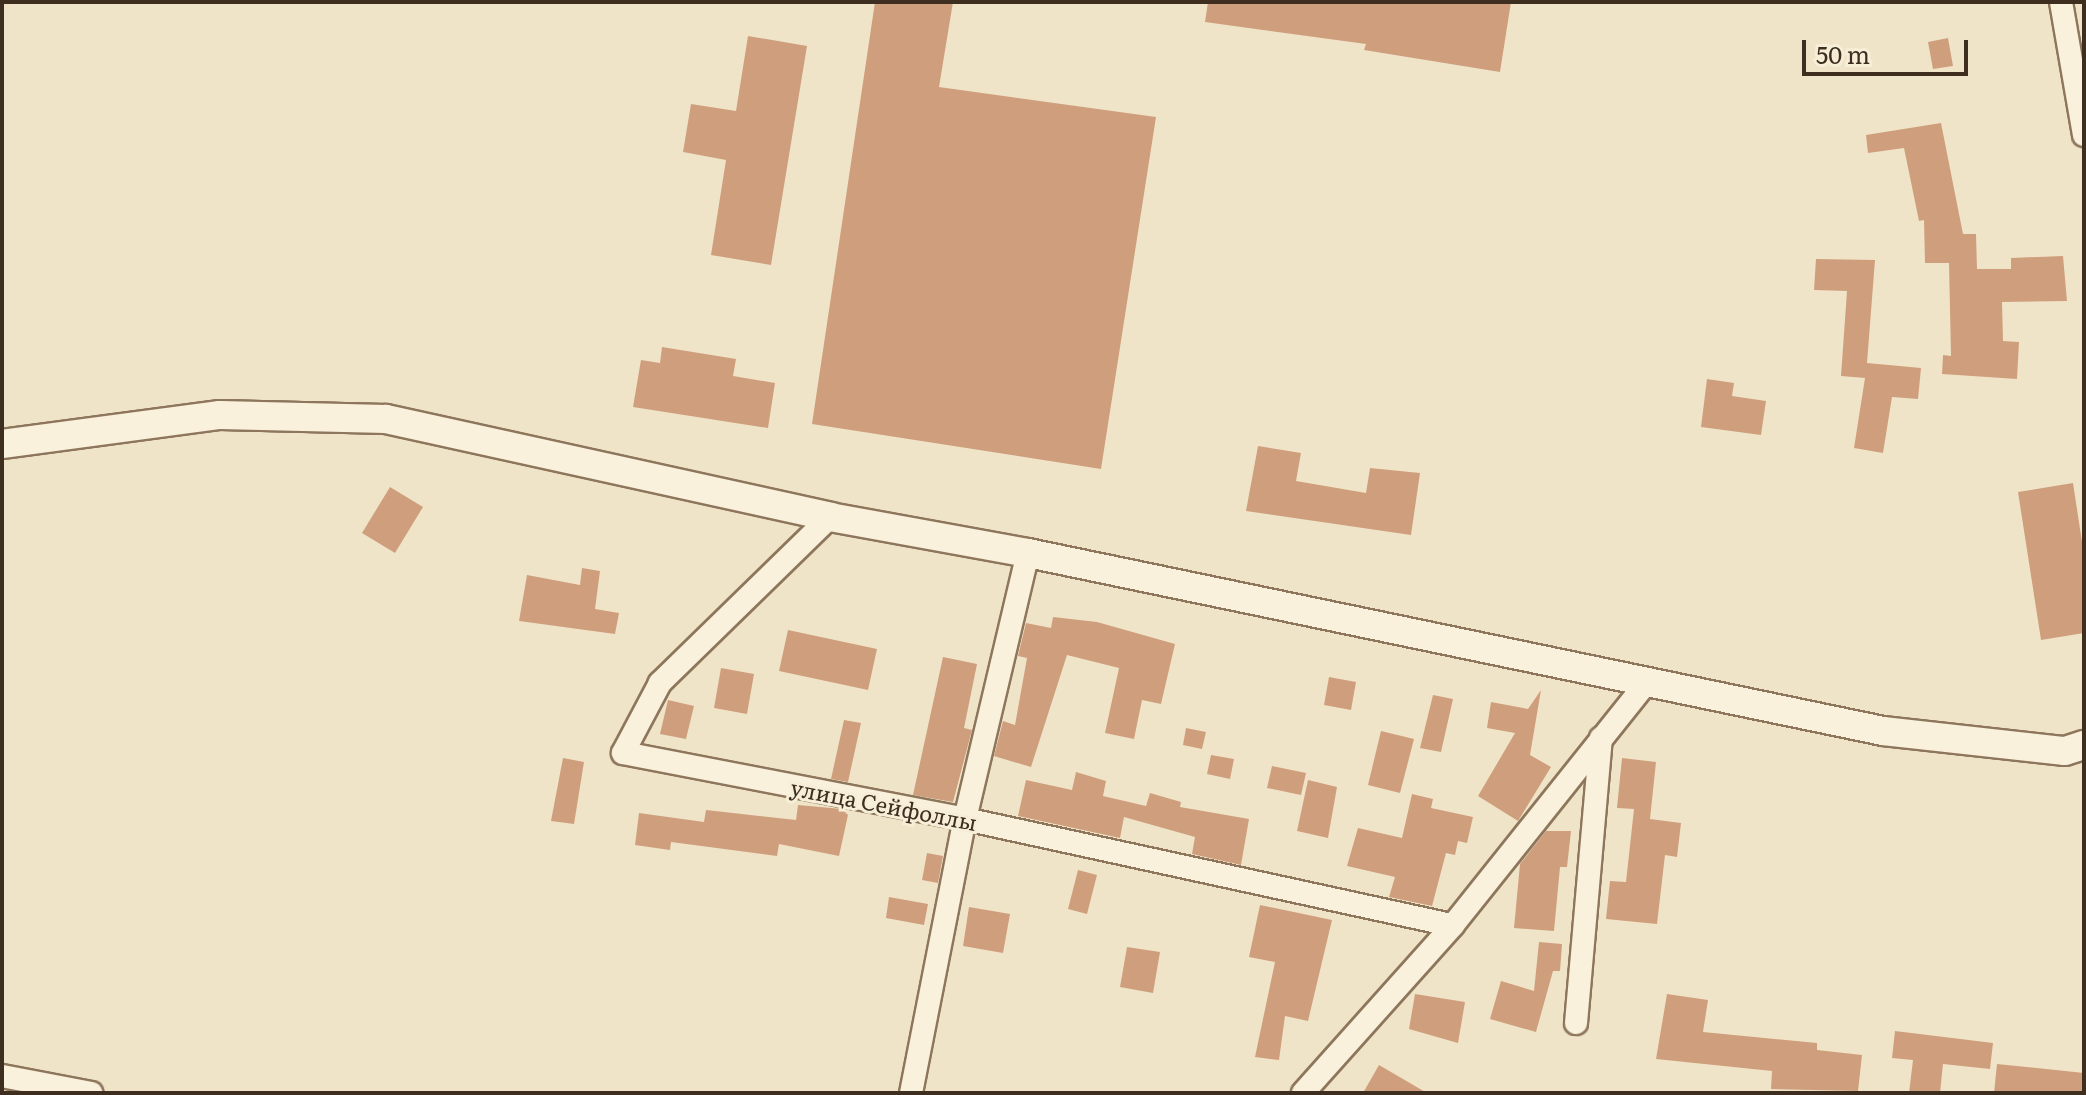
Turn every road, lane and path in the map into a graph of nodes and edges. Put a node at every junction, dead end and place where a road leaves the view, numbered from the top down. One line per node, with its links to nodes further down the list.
1 (2061, 2): 2 (street)
2 (2084, 135)
3 (2, 444): 4 (street)
4 (830, 517): 5 (street); 9 (street, улица Сейфоллы)
5 (1028, 553): 6 (street); 9 (street)
6 (1647, 682): 7 (street); 8 (street)
7 (1601, 737): 10 (street); 11 (street)
8 (2084, 745)
9 (965, 819): 10 (street, улица Сейфоллы); 14 (street)
10 (1453, 925): 15 (street)
11 (1576, 1023)
12 (2, 1076): 13 (street)
13 (91, 1093)
14 (911, 1093)
15 (1303, 1093)

